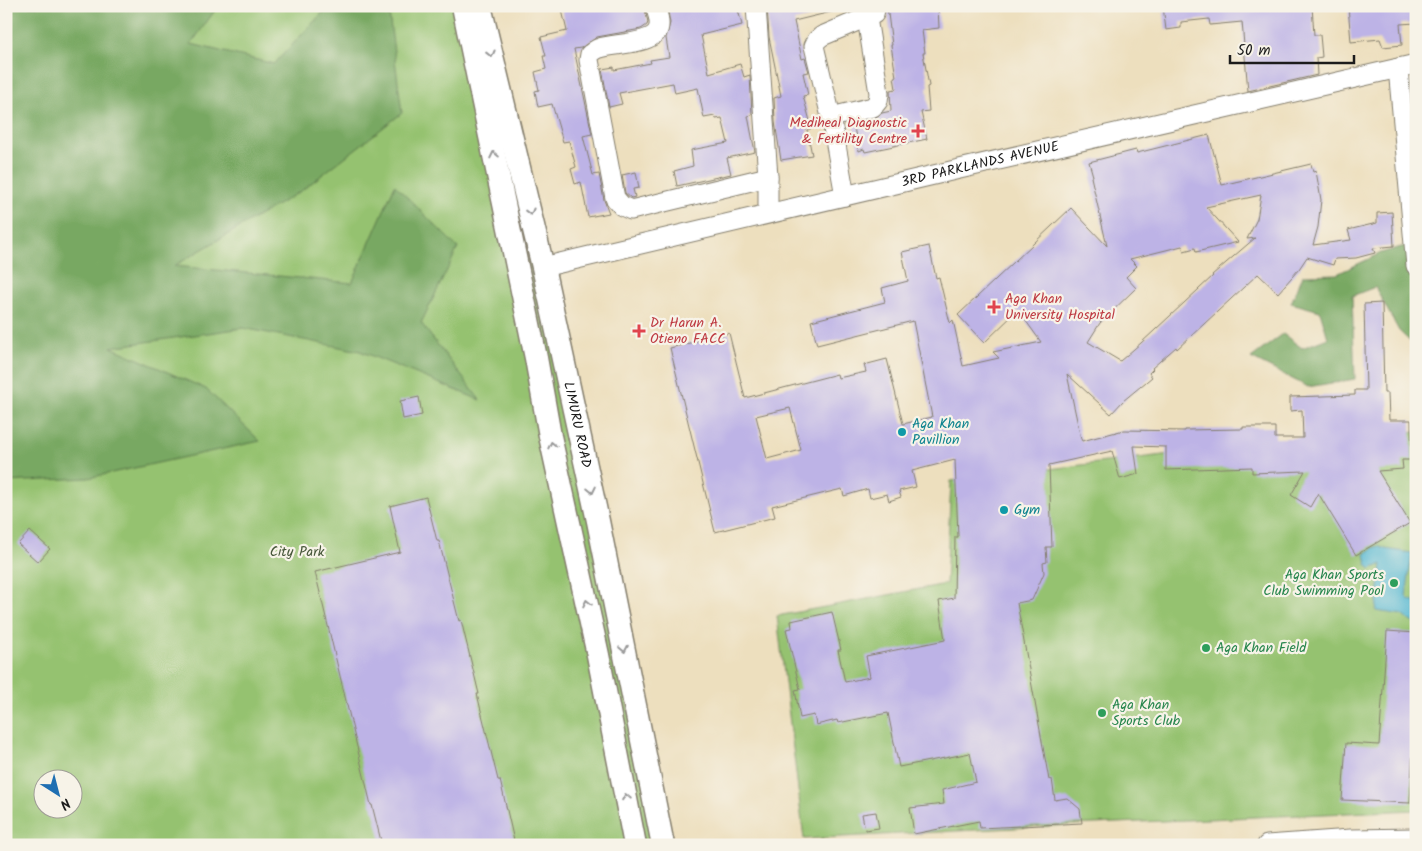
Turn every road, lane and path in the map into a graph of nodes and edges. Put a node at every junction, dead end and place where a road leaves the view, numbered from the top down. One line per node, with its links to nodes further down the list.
1 (463, 6): 13 (main road, LIMURU ROAD, one-way to 1)
2 (480, 6): 12 (main road, LIMURU ROAD, one-way to 12)
3 (656, 6): 8 (street)
4 (756, 6): 8 (street)
5 (872, 12): 7 (street); 7 (street)
6 (1407, 66): 9 (street, 3RD PARKLANDS AVENUE); 11 (street)
7 (830, 117): 9 (street)
8 (768, 177): 10 (street)
9 (845, 196): 10 (street, 3RD PARKLANDS AVENUE)
10 (768, 213): 12 (street, 3RD PARKLANDS AVENUE)
11 (1416, 266)
12 (543, 268): 13 (main road); 16 (main road, LIMURU ROAD, one-way to 16)
13 (518, 271): 15 (main road, LIMURU ROAD, one-way to 13)
14 (1416, 838): 17 (street)
15 (635, 845)
16 (663, 845)
17 (1267, 845)

